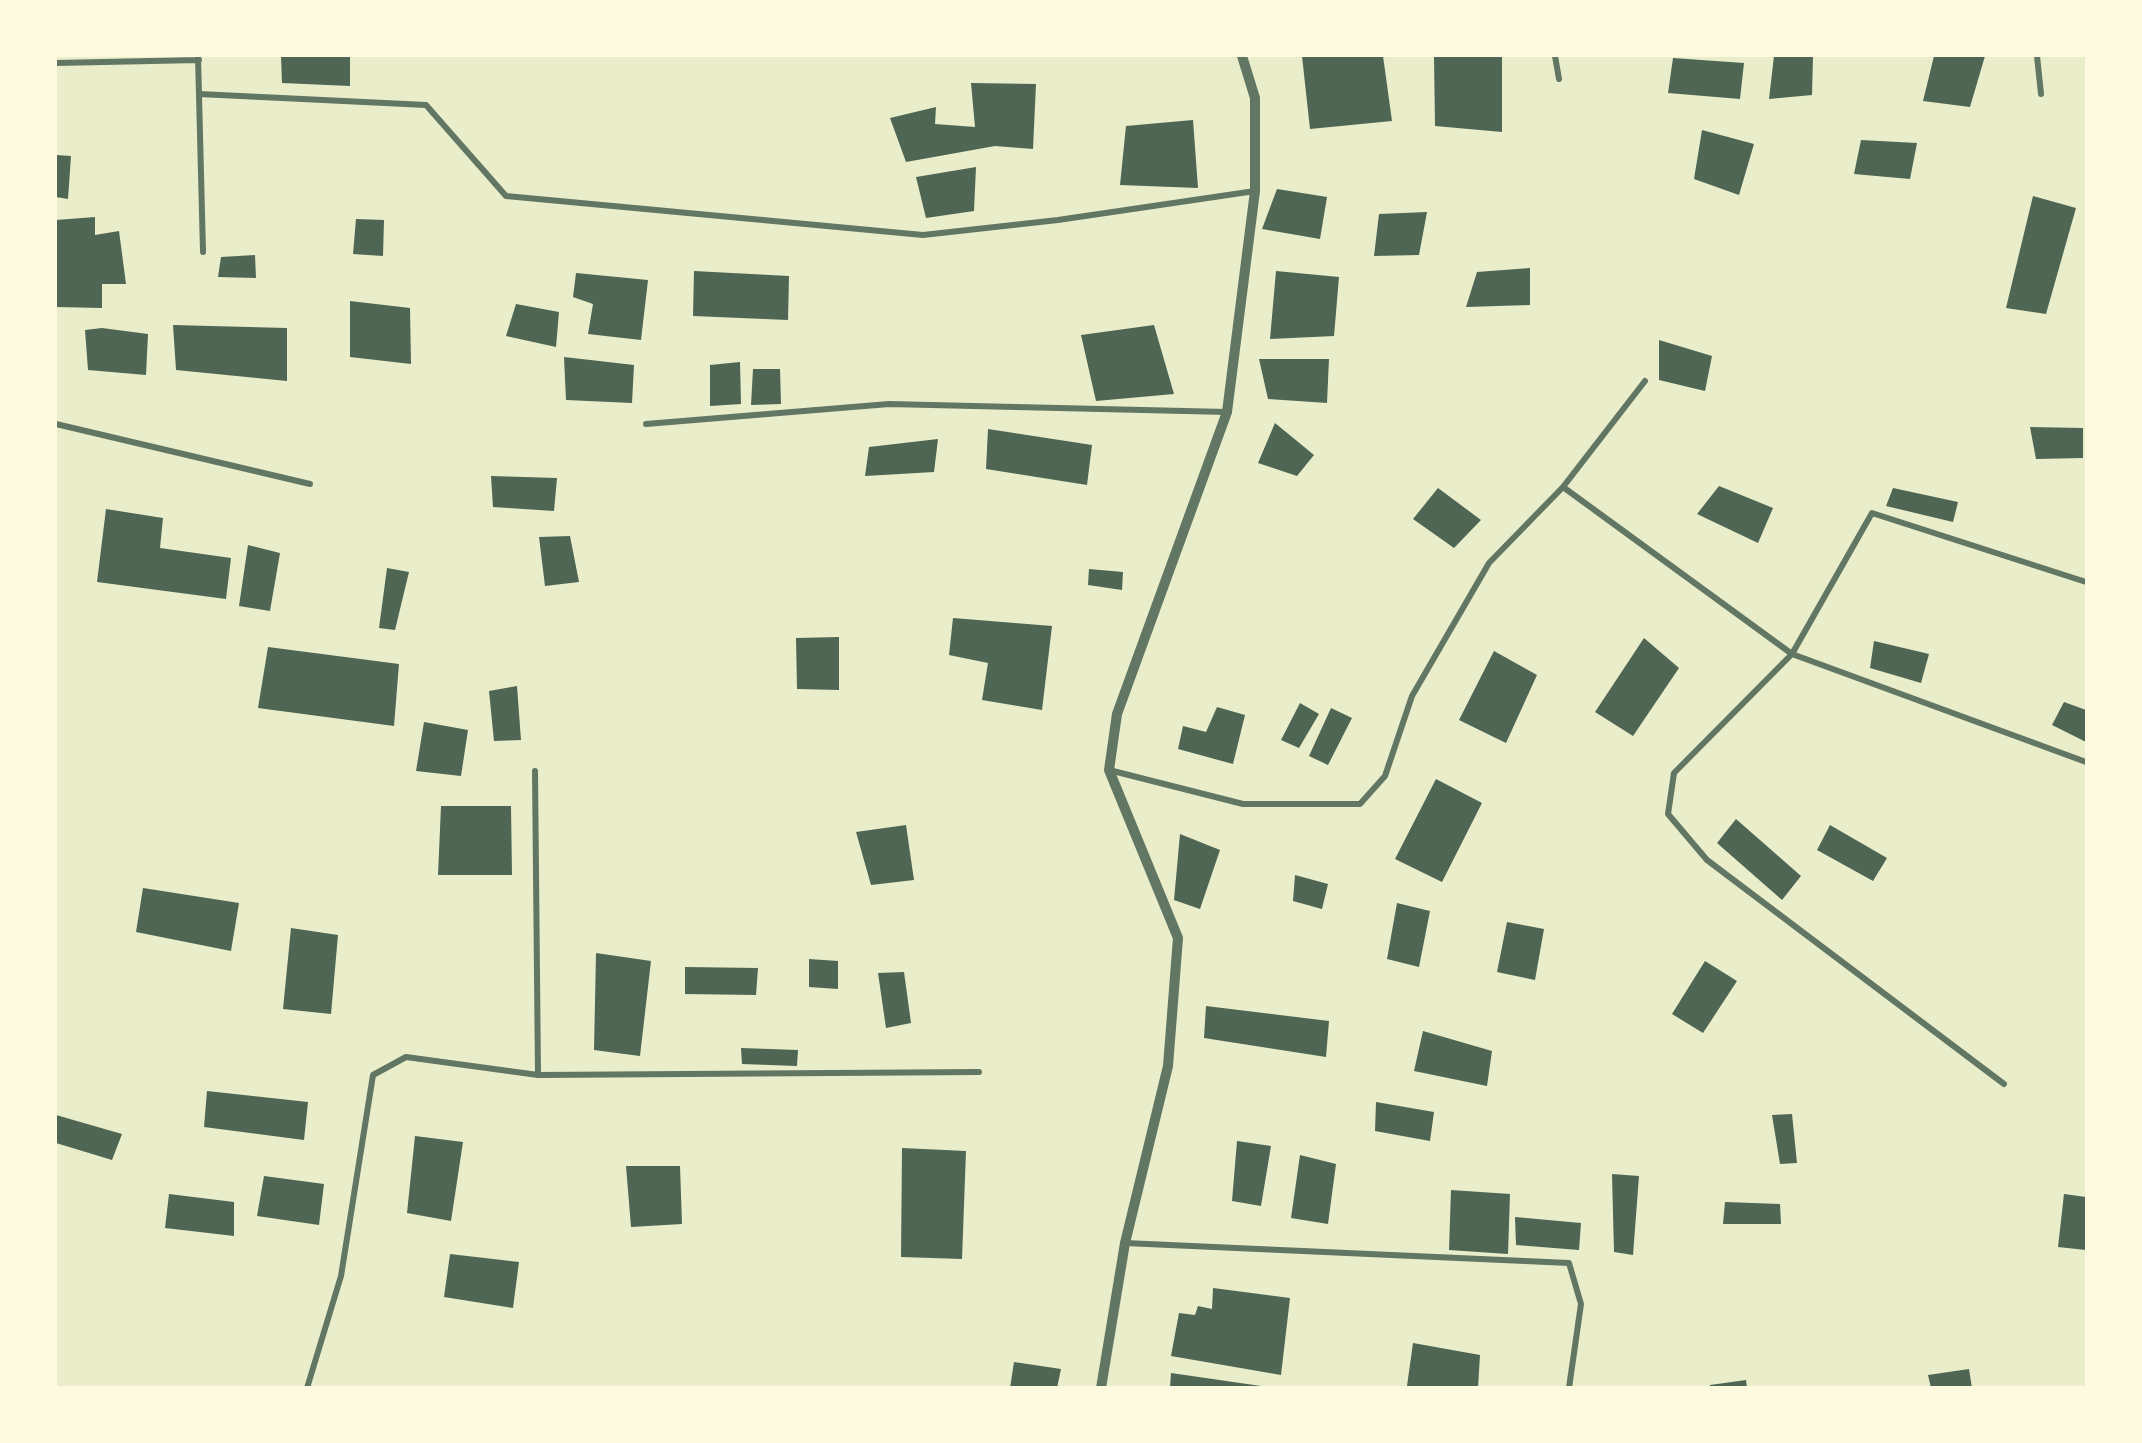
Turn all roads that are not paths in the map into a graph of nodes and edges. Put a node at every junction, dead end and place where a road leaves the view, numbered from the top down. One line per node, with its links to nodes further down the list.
1 (1242, 56): 9 (street)
2 (1555, 56): 6 (street)
3 (2037, 56): 8 (street)
4 (199, 58): 5 (street); 7 (street)
5 (56, 63)
6 (1559, 79)
7 (199, 94): 9 (street); 10 (street)
8 (2041, 94)
9 (1255, 191): 12 (street)
10 (203, 252)
11 (1644, 381): 16 (street)
12 (1227, 412): 13 (street); 20 (street)
13 (645, 423)
14 (56, 424): 15 (street)
15 (310, 484)
16 (1563, 487): 18 (street); 20 (street)
17 (2086, 582): 18 (street)
18 (1792, 654): 19 (street); 24 (street)
19 (2086, 762)
20 (1109, 770): 25 (street)
21 (535, 771): 23 (street)
22 (980, 1072): 23 (street)
23 (538, 1075): 26 (street)
24 (2004, 1084)
25 (1125, 1243): 27 (street); 28 (street)
26 (307, 1388)
27 (1101, 1388)
28 (1569, 1388)

